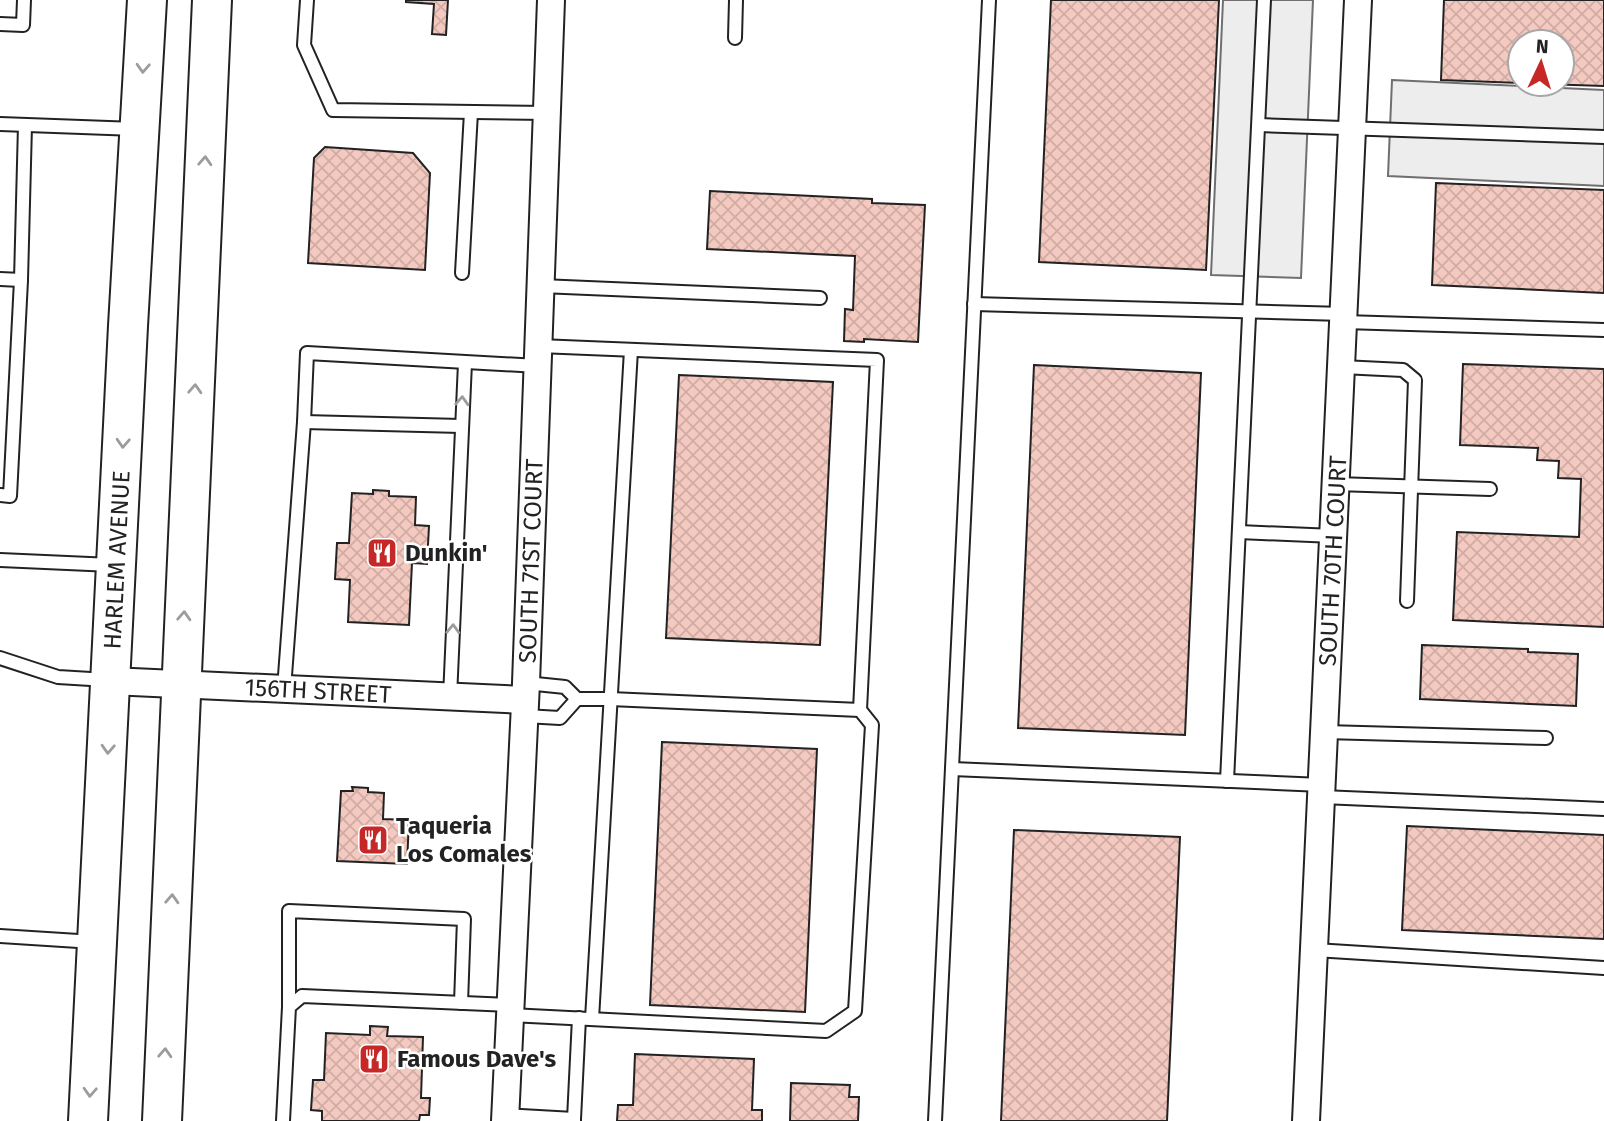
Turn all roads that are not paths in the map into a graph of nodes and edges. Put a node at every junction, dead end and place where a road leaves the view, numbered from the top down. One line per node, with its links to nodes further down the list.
1 (23, 0): 10 (lane)
2 (147, 0): 17 (main road, HARLEM AVENUE, one-way to 17)
3 (212, 0): 46 (main road, one-way to 3)
4 (307, 0): 12 (lane)
5 (551, 0): 13 (street, SOUTH 71ST COURT)
6 (736, 0): 11 (lane)
7 (989, 0): 25 (lane)
8 (1264, 0): 16 (lane)
9 (1358, 0): 18 (street, SOUTH 70TH COURT)
10 (0, 24)
11 (735, 38)
12 (471, 112): 13 (lane); 20 (lane)
13 (547, 113): 23 (street, SOUTH 71ST COURT)
14 (0, 124): 15 (lane)
15 (25, 125): 17 (lane); 22 (lane)
16 (1259, 125): 18 (lane); 26 (lane)
17 (140, 129): 42 (main road, HARLEM AVENUE, one-way to 42)
18 (1352, 129): 19 (lane); 27 (street, SOUTH 70TH COURT)
19 (1604, 137)
20 (462, 274)
21 (0, 279): 22 (lane)
22 (21, 280): 38 (lane)
23 (541, 286): 24 (lane); 30 (street, SOUTH 71ST COURT)
24 (820, 298)
25 (974, 304): 26 (lane); 55 (lane)
26 (1251, 312): 27 (lane); 39 (lane)
27 (1344, 318): 28 (lane); 32 (street, SOUTH 70TH COURT)
28 (1604, 330)
29 (631, 350): 30 (lane); 50 (lane); 52 (lane)
30 (538, 356): 31 (lane); 51 (street, SOUTH 71ST COURT)
31 (465, 363): 33 (lane); 34 (lane, one-way to 31)
32 (1342, 368): 35 (street, SOUTH 70TH COURT); 36 (lane)
33 (304, 422): 34 (lane); 47 (lane)
34 (461, 426): 48 (lane, one-way to 34)
35 (1336, 484): 36 (lane); 40 (street, SOUTH 70TH COURT)
36 (1412, 486): 37 (lane); 43 (lane)
37 (1490, 489)
38 (0, 495)
39 (1239, 532): 40 (lane); 56 (lane)
40 (1334, 536): 53 (street, SOUTH 70TH COURT)
41 (0, 560): 42 (lane)
42 (117, 565): 45 (main road, HARLEM AVENUE)
43 (1407, 601)
44 (0, 658): 45 (lane)
45 (111, 681): 46 (street, 156TH STREET); 60 (main road, HARLEM AVENUE, one-way to 60)
46 (181, 684): 47 (street, 156TH STREET); 71 (main road, one-way to 46)
47 (284, 689): 48 (street, 156TH STREET)
48 (450, 697): 51 (street, 156TH STREET)
49 (577, 699): 50 (lane); 51 (lane); 51 (lane)
50 (610, 699): 52 (lane); 67 (lane)
51 (526, 700): 65 (street, SOUTH 71ST COURT)
52 (860, 710): 67 (lane)
53 (1325, 732): 54 (lane); 57 (street, SOUTH 70TH COURT)
54 (1546, 738)
55 (952, 769): 56 (lane); 73 (lane)
56 (1227, 781): 57 (lane)
57 (1322, 791): 58 (lane); 61 (street, SOUTH 70TH COURT)
58 (1604, 809)
59 (0, 936): 60 (lane)
60 (97, 942): 70 (main road, HARLEM AVENUE, one-way to 70)
61 (1315, 950): 62 (lane); 74 (street, SOUTH 70TH COURT)
62 (1604, 968)
63 (461, 1003): 64 (lane); 64 (lane); 65 (lane)
64 (289, 1007): 72 (lane)
65 (510, 1010): 66 (lane); 68 (street, SOUTH 71ST COURT)
66 (579, 1018): 67 (lane); 69 (lane)
67 (592, 1019)
68 (505, 1118): 69 (lane)
69 (574, 1120)
70 (88, 1121)
71 (162, 1121)
72 (283, 1121)
73 (935, 1121)
74 (1306, 1121)

